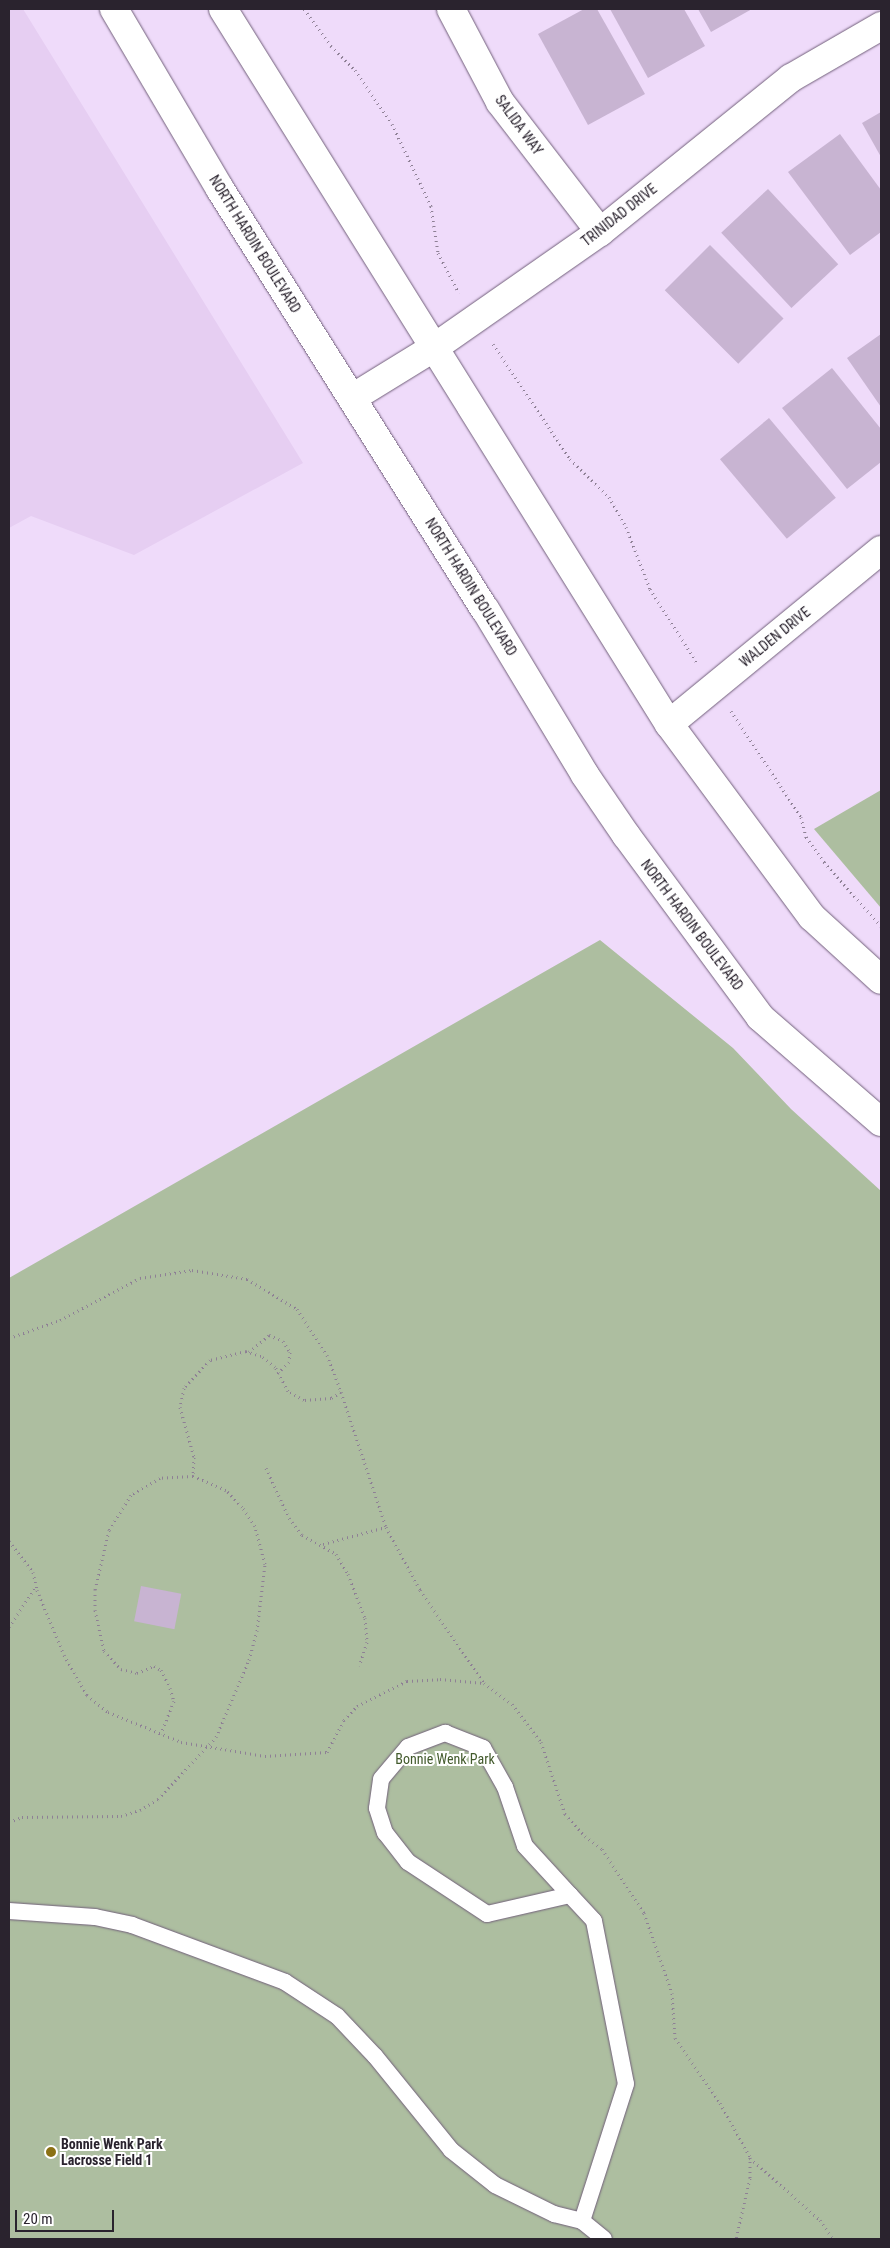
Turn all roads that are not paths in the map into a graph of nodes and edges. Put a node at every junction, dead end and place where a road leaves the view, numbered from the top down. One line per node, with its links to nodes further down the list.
1 (114, 9): 7 (main road, NORTH HARDIN BOULEVARD)
2 (223, 9): 6 (main road)
3 (451, 9): 5 (main road, SALIDA WAY)
4 (881, 26): 5 (main road, TRINIDAD DRIVE)
5 (600, 232): 6 (main road, TRINIDAD DRIVE)
6 (435, 347): 7 (main road, TRINIDAD DRIVE); 9 (main road)
7 (352, 398): 11 (main road, NORTH HARDIN BOULEVARD)
8 (881, 550): 9 (main road, WALDEN DRIVE)
9 (669, 724): 10 (main road)
10 (881, 980)
11 (881, 1122)
12 (570, 1895): 12 (lane); 14 (lane)
13 (9, 1911): 14 (lane)
14 (582, 2221): 15 (lane)
15 (604, 2239)

